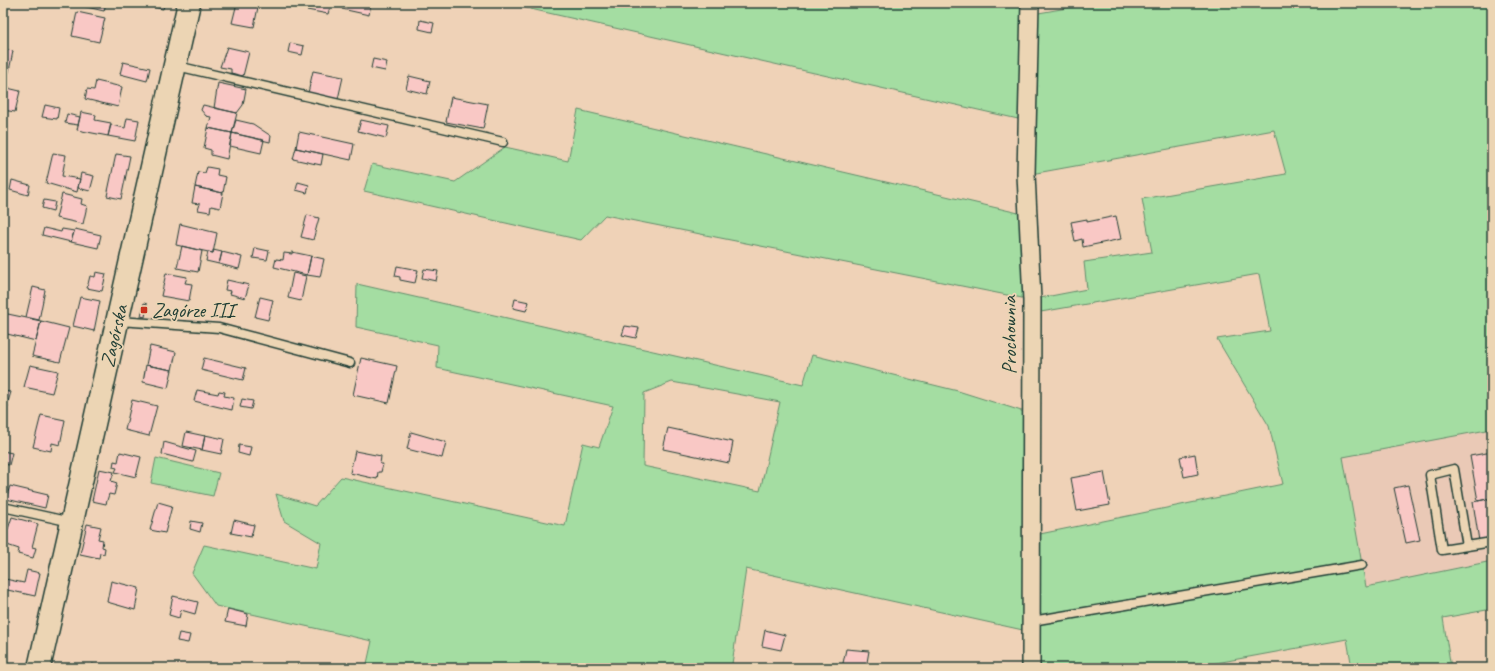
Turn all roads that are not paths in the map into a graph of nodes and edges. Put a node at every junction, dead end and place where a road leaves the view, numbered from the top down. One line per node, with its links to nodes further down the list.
1 (188, 3): 3 (street, Zagórska)
2 (1030, 3): 12 (street, Prochownia)
3 (175, 65): 4 (lane); 5 (street, Zagórska)
4 (503, 142)
5 (118, 321): 6 (lane); 8 (street, Zagórska)
6 (350, 363)
7 (3, 507): 8 (lane)
8 (72, 522): 13 (street, Zagórska)
9 (1492, 542): 10 (lane)
10 (1467, 546): 10 (lane)
11 (1362, 565): 12 (lane)
12 (1032, 621): 14 (street, Prochownia)
13 (39, 668)
14 (1031, 668)

